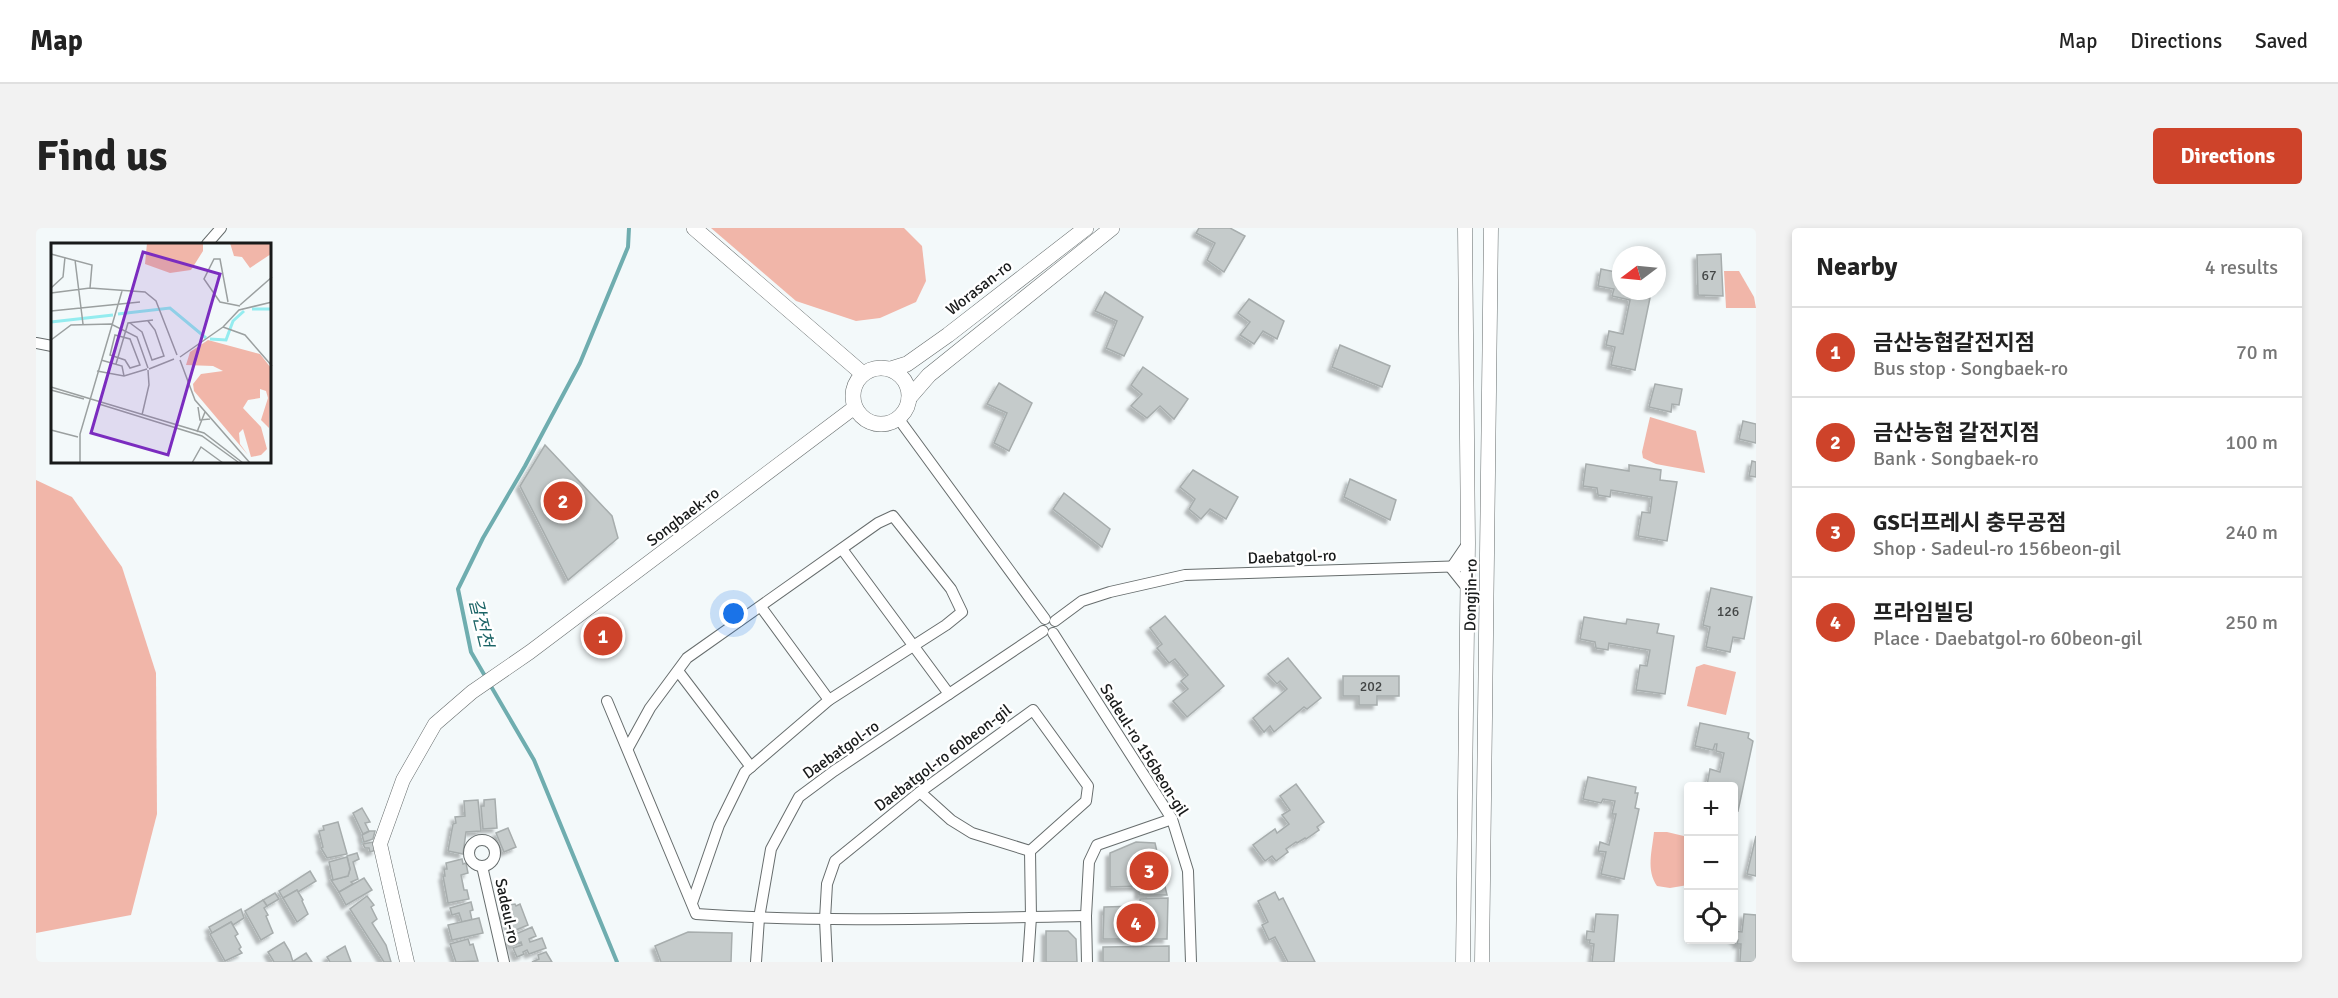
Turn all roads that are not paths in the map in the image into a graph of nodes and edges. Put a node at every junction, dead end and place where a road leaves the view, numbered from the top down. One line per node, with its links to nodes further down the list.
1 (221, 228): 7 (street)
2 (694, 228): 11 (main road)
3 (1086, 228): 10 (main road, Worasan-ro)
4 (1112, 228): 12 (main road)
5 (1465, 228): 15 (street, Dongjin-ro)
6 (1491, 228): 47 (street, Dongjin-ro)
7 (208, 243)
8 (36, 343): 9 (street)
9 (51, 346)
10 (891, 369): 11 (main road); 12 (main road)
11 (863, 374): 13 (main road)
12 (909, 398): 14 (main road)
13 (855, 407): 14 (main road); 39 (street, Songbaek-ro)
14 (898, 418): 21 (street)
15 (1468, 543): 17 (street, Dongjin-ro); 18 (street)
16 (842, 549): 20 (street); 23 (street); 23 (street)
17 (1467, 566): 18 (street, Daebatgol-ro); 19 (street, Dongjin-ro)
18 (1451, 568): 19 (street); 21 (street, Daebatgol-ro)
19 (1467, 588): 46 (street, Dongjin-ro)
20 (761, 607): 24 (street); 26 (street)
21 (1050, 620): 22 (street)
22 (1048, 632): 25 (street, Daebatgol-ro); 31 (street, Sadeul-ro 156beon-gil)
23 (914, 646): 25 (street); 26 (street)
24 (678, 671): 28 (street); 29 (street)
25 (949, 694): 37 (street, Daebatgol-ro)
26 (830, 700): 29 (street)
27 (607, 701): 28 (street)
28 (628, 748): 34 (street)
29 (752, 767): 34 (street)
30 (920, 792): 32 (street); 32 (street, Daebatgol-ro 60beon-gil); 38 (street, Daebatgol-ro 60beon-gil)
31 (1172, 819): 35 (street); 45 (street, Sadeul-ro 156beon-gil)
32 (1030, 851): 36 (street)
33 (482, 866): 40 (street, Sadeul-ro)
34 (692, 903): 37 (street)
35 (1086, 916): 36 (street); 44 (street)
36 (1031, 917): 38 (street); 43 (street)
37 (759, 918): 38 (street); 41 (street, Daebatgol-ro)
38 (825, 919): 42 (street, Daebatgol-ro 60beon-gil)
39 (407, 962)
40 (504, 962)
41 (756, 962)
42 (827, 962)
43 (1028, 962)
44 (1087, 962)
45 (1191, 962)
46 (1463, 962)
47 (1482, 962)

